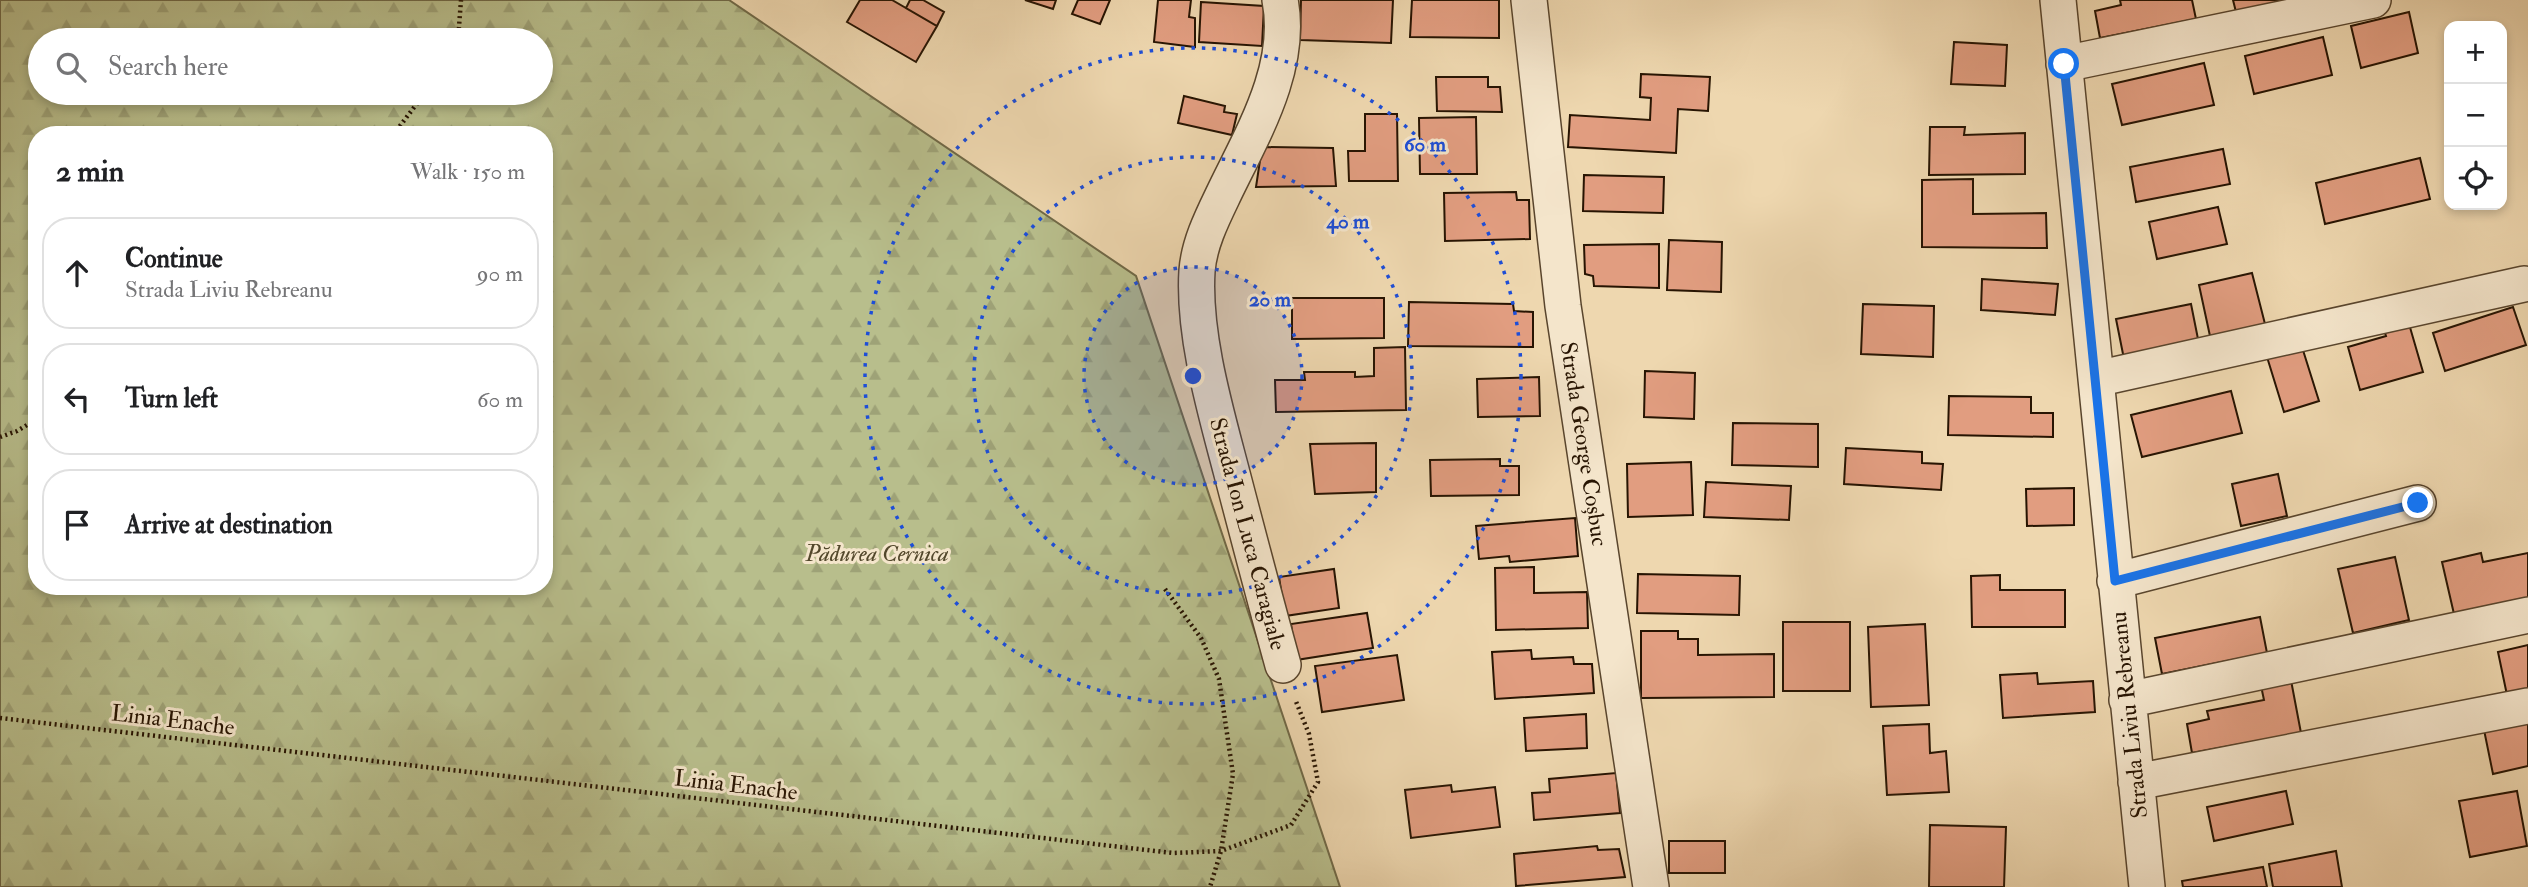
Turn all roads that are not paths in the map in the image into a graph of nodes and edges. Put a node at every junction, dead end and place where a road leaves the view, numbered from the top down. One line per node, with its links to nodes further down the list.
1 (1280, 0): 11 (street, Strada Ion Luca Caragiale)
2 (1529, 0): 15 (street, Strada George Coșbuc)
3 (2058, 0): 5 (street, Strada Liviu Rebreanu)
4 (2373, 0): 5 (street)
5 (2064, 64): 7 (street, Strada Liviu Rebreanu)
6 (2524, 284): 7 (street)
7 (2096, 379): 9 (street, Strada Liviu Rebreanu)
8 (2418, 503): 9 (street)
9 (2115, 581): 12 (street, Strada Liviu Rebreanu)
10 (2528, 615): 12 (street)
11 (1283, 665)
12 (2127, 700): 14 (street, Strada Liviu Rebreanu)
13 (2528, 706): 14 (street)
14 (2136, 782): 16 (street, Strada Liviu Rebreanu)
15 (1651, 887)
16 (2147, 887)

